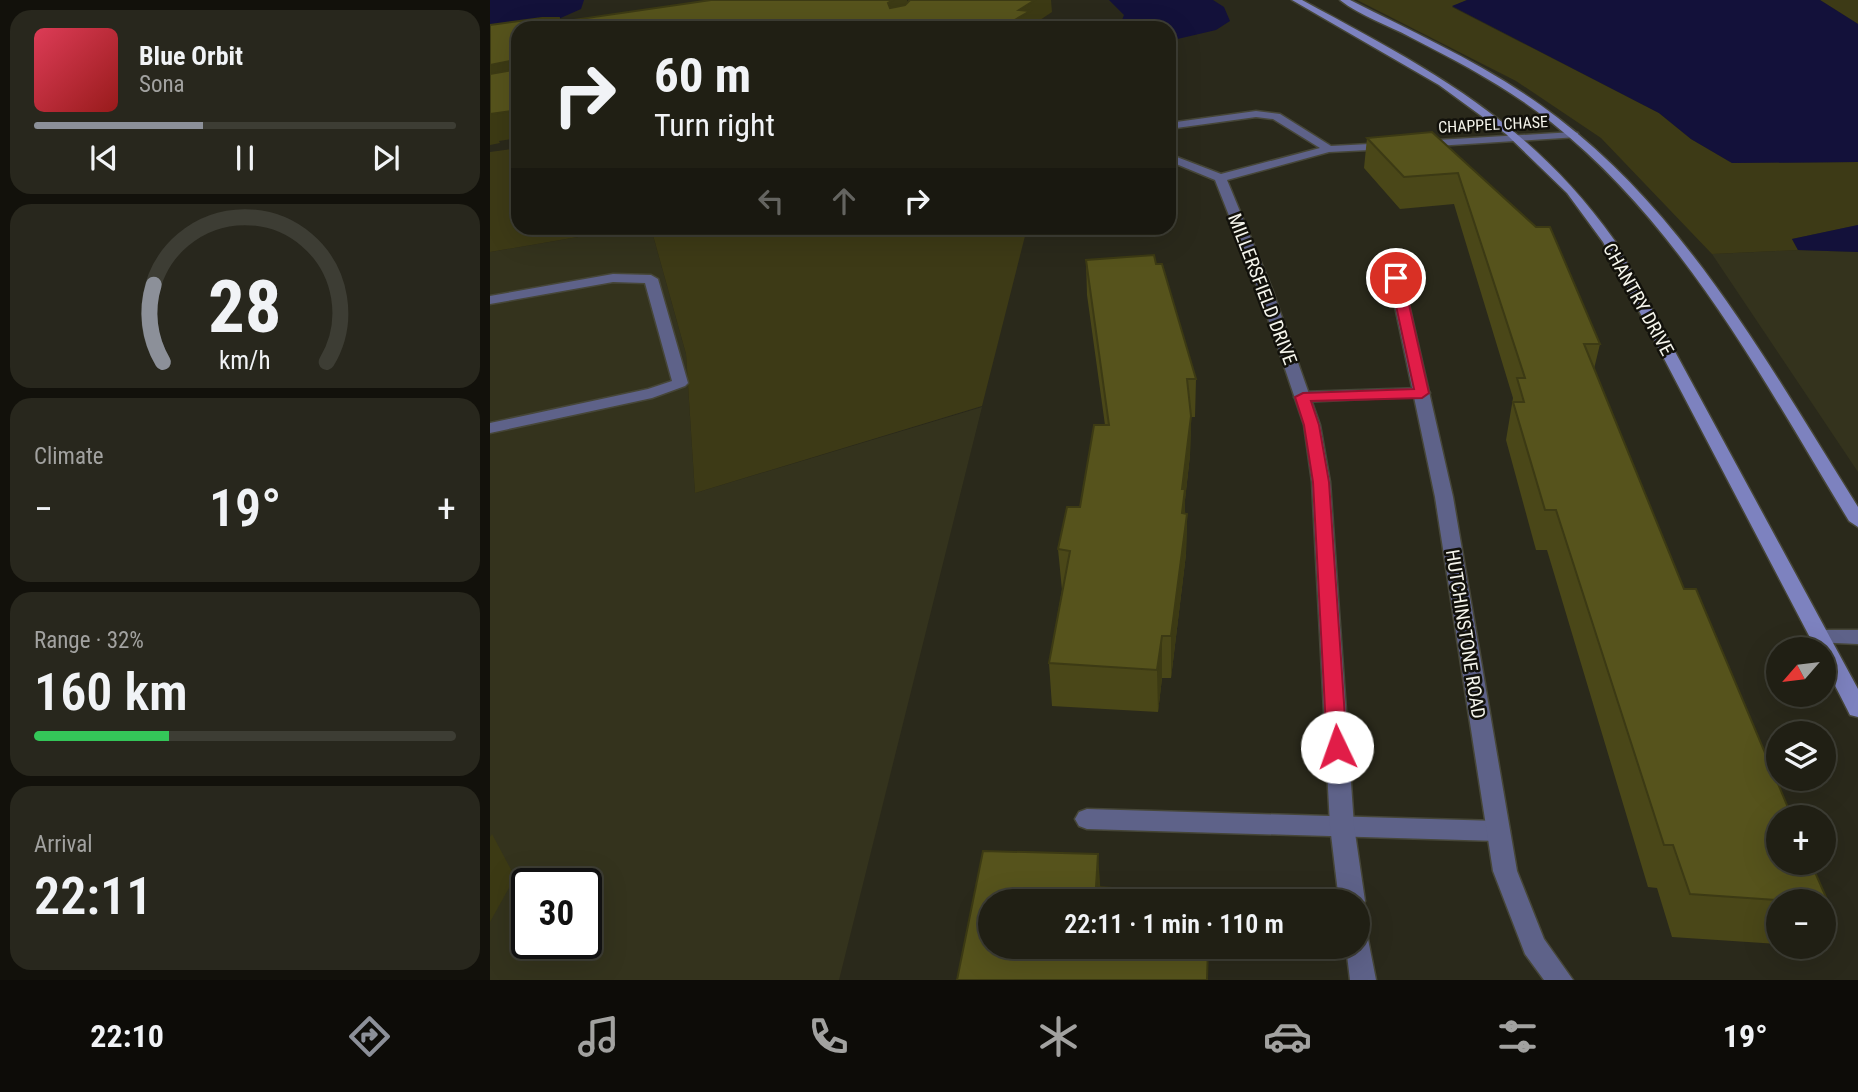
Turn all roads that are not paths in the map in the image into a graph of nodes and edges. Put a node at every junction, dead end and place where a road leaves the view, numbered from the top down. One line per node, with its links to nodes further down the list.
1 (1296, 0): 5 (street, CHANTRY DRIVE)
2 (1344, 0): 4 (street)
3 (1176, 126): 8 (street)
4 (1574, 135): 5 (street, CHAPPEL CHASE); 16 (street)
5 (1517, 138): 6 (street, CHAPPEL CHASE); 17 (street, CHANTRY DRIVE)
6 (1410, 144)
7 (1396, 145): 8 (street)
8 (1329, 149): 10 (street)
9 (1176, 160): 10 (street)
10 (1220, 178): 14 (street, MILLERSFIELD DRIVE)
11 (1396, 278): 13 (street, HUTCHINSTONE ROAD)
12 (490, 300): 15 (street)
13 (1422, 393): 14 (street); 24 (street, HUTCHINSTONE ROAD)
14 (1303, 397): 23 (street, MILLERSFIELD DRIVE)
15 (490, 428)
16 (1858, 521)
17 (1820, 637)
18 (1836, 637): 19 (street)
19 (1858, 637)
20 (1836, 667): 21 (street, CHANTRY DRIVE)
21 (1858, 709)
22 (1087, 820): 23 (street)
23 (1342, 826): 24 (street); 25 (street, MILLERSFIELD DRIVE)
24 (1498, 831): 28 (street, HUTCHINSTONE ROAD)
25 (1350, 889)
26 (1360, 959): 27 (street)
27 (1363, 980)
28 (1560, 980)

